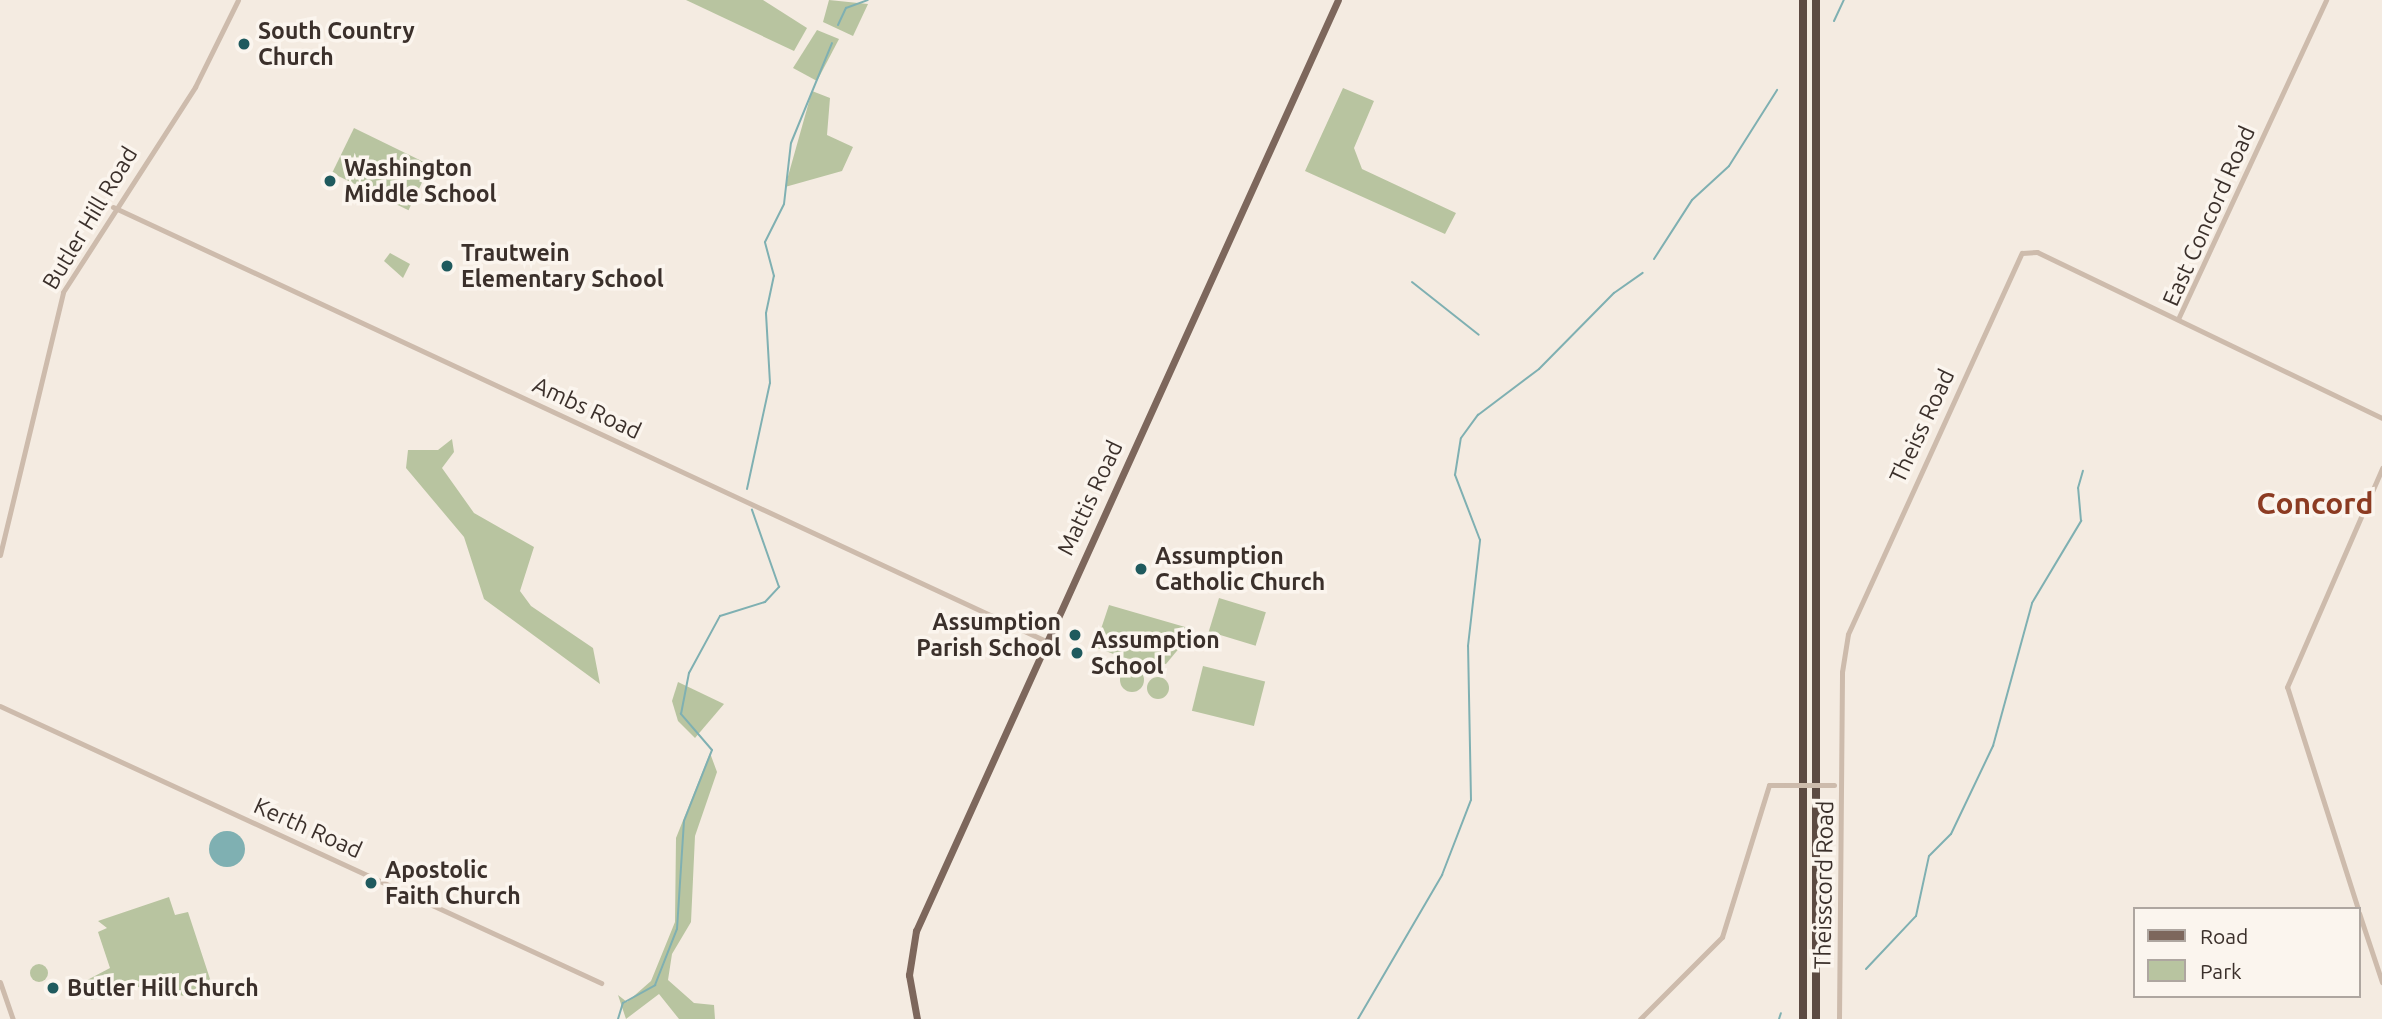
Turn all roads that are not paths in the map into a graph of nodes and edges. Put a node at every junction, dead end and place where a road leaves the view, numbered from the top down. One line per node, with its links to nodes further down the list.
1 (238, 0): 6 (street, Butler Hill Road)
2 (1338, 0): 11 (main road, Mattis Road)
3 (1803, 0): 22 (highway)
4 (1816, 0): 23 (highway)
5 (2326, 0): 7 (street, East Concord Road)
6 (113, 207): 10 (street, Butler Hill Road); 11 (street, Ambs Road)
7 (2178, 319): 8 (street, East Concord Road); 13 (street, Theiss Road)
8 (2382, 418)
9 (2382, 468): 14 (street)
10 (0, 555)
11 (1046, 641): 20 (main road, Mattis Road)
12 (0, 706): 18 (street, Kerth Road)
13 (1844, 785): 21 (street, Theisscord Road, bridge); 24 (street, Theisscord Road)
14 (2357, 907)
15 (2361, 920): 17 (street)
16 (0, 982): 19 (street)
17 (2382, 982)
18 (601, 984)
19 (13, 1019)
20 (917, 1019)
21 (1640, 1019)
22 (1802, 1019)
23 (1816, 1019)
24 (1839, 1019)

